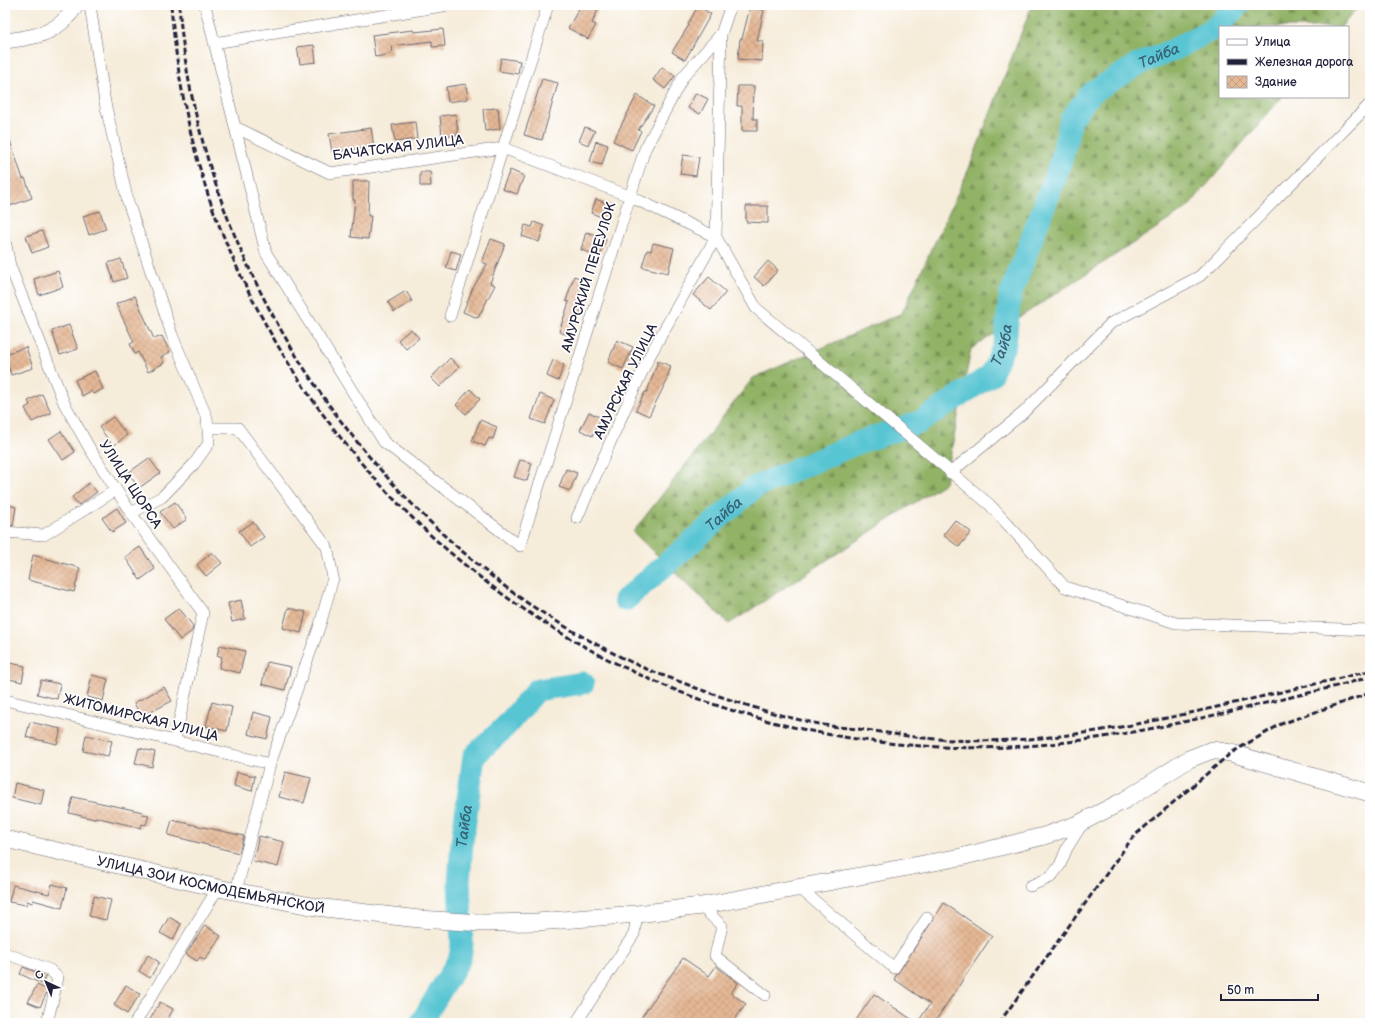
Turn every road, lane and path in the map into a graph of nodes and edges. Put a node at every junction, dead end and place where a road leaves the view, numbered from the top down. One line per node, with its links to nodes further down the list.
1 (78, 5): 8 (main road)
2 (90, 5): 18 (street)
3 (205, 5): 9 (street)
4 (449, 5): 9 (street)
5 (548, 5): 12 (street)
6 (731, 5): 7 (street)
7 (721, 34): 13 (street, АМУРСКИЙ ПЕРЕУЛОК); 14 (street)
8 (5, 41)
9 (214, 43): 11 (street)
10 (1370, 104): 19 (street)
11 (235, 127): 12 (street, БАЧАТСКАЯ УЛИЦА); 13 (street, АМУРСКИЙ ПЕРЕУЛОК)
12 (503, 148): 13 (street, БАЧАТСКАЯ УЛИЦА); 17 (street)
13 (629, 196): 14 (street, БАЧАТСКАЯ УЛИЦА)
14 (716, 238): 19 (street); 22 (street, АМУРСКАЯ УЛИЦА)
15 (5, 240): 16 (street, УЛИЦА ЩОРСА)
16 (8, 266): 20 (street, УЛИЦА ЩОРСА)
17 (450, 316)
18 (208, 428): 21 (street); 27 (street)
19 (950, 473): 24 (street)
20 (116, 490): 21 (street, УЛИЦА ЩОРСА); 23 (street)
21 (131, 513): 26 (street, УЛИЦА ЩОРСА)
22 (578, 518)
23 (5, 532)
24 (1370, 630)
25 (5, 700): 26 (street, ЖИТОМИРСКАЯ УЛИЦА)
26 (175, 740): 27 (street, ЖИТОМИРСКАЯ УЛИЦА)
27 (270, 764): 34 (street)
28 (1370, 793): 29 (main road, УЛИЦА ЗОИ КОСМОДЕМЬЯНСКОЙ)
29 (1084, 820): 31 (main road, УЛИЦА ЗОИ КОСМОДЕМЬЯНСКОЙ); 32 (street)
30 (5, 839): 33 (main road, УЛИЦА ЗОИ КОСМОДЕМЬЯНСКОЙ)
31 (797, 886): 35 (main road, УЛИЦА ЗОИ КОСМОДЕМЬЯНСКОЙ); 37 (street)
32 (1030, 886)
33 (218, 888): 34 (main road, УЛИЦА ЗОИ КОСМОДЕМЬЯНСКОЙ); 41 (street)
34 (236, 891): 36 (main road, УЛИЦА ЗОИ КОСМОДЕМЬЯНСКОЙ)
35 (701, 906): 36 (main road, УЛИЦА ЗОИ КОСМОДЕМЬЯНСКОЙ); 39 (street)
36 (637, 914): 42 (street)
37 (926, 918)
38 (5, 953): 40 (street)
39 (765, 995)
40 (47, 1023)
41 (135, 1023)
42 (576, 1023)

